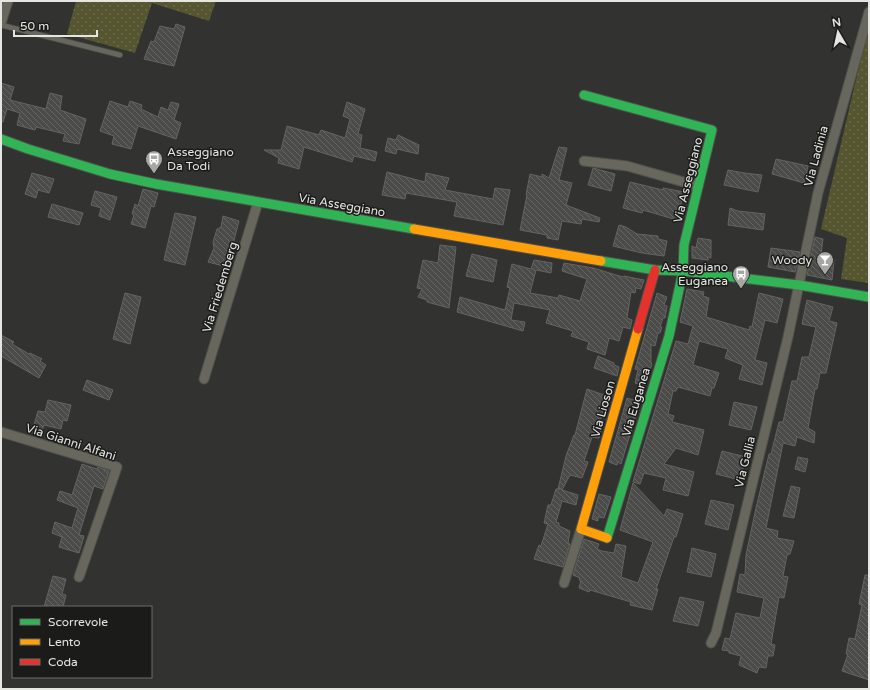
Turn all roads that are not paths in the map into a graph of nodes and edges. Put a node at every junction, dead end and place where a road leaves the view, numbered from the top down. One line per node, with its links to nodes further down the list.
1 (8, 1): 3 (street)
2 (869, 12): 12 (street, Via Ladinia)
3 (1, 24): 4 (lane)
4 (120, 55)
5 (584, 95): 8 (street, Via Asseggiano)
6 (1, 139): 9 (street, Via Asseggiano)
7 (584, 161): 8 (street)
8 (698, 186): 11 (street, Via Asseggiano)
9 (258, 202): 10 (street, Via Asseggiano); 14 (street, Via Friedemberg)
10 (655, 270): 11 (street, Via Asseggiano); 16 (street, Via Lioson)
11 (683, 271): 12 (street, Via Asseggiano); 16 (street, Via Euganea)
12 (799, 285): 13 (street, Via Asseggiano); 19 (street, Via Gallia)
13 (869, 297)
14 (204, 379)
15 (1, 432): 17 (street, Via Gianni Alfani)
16 (581, 529): 18 (street)
17 (79, 577)
18 (564, 583)
19 (711, 643)

